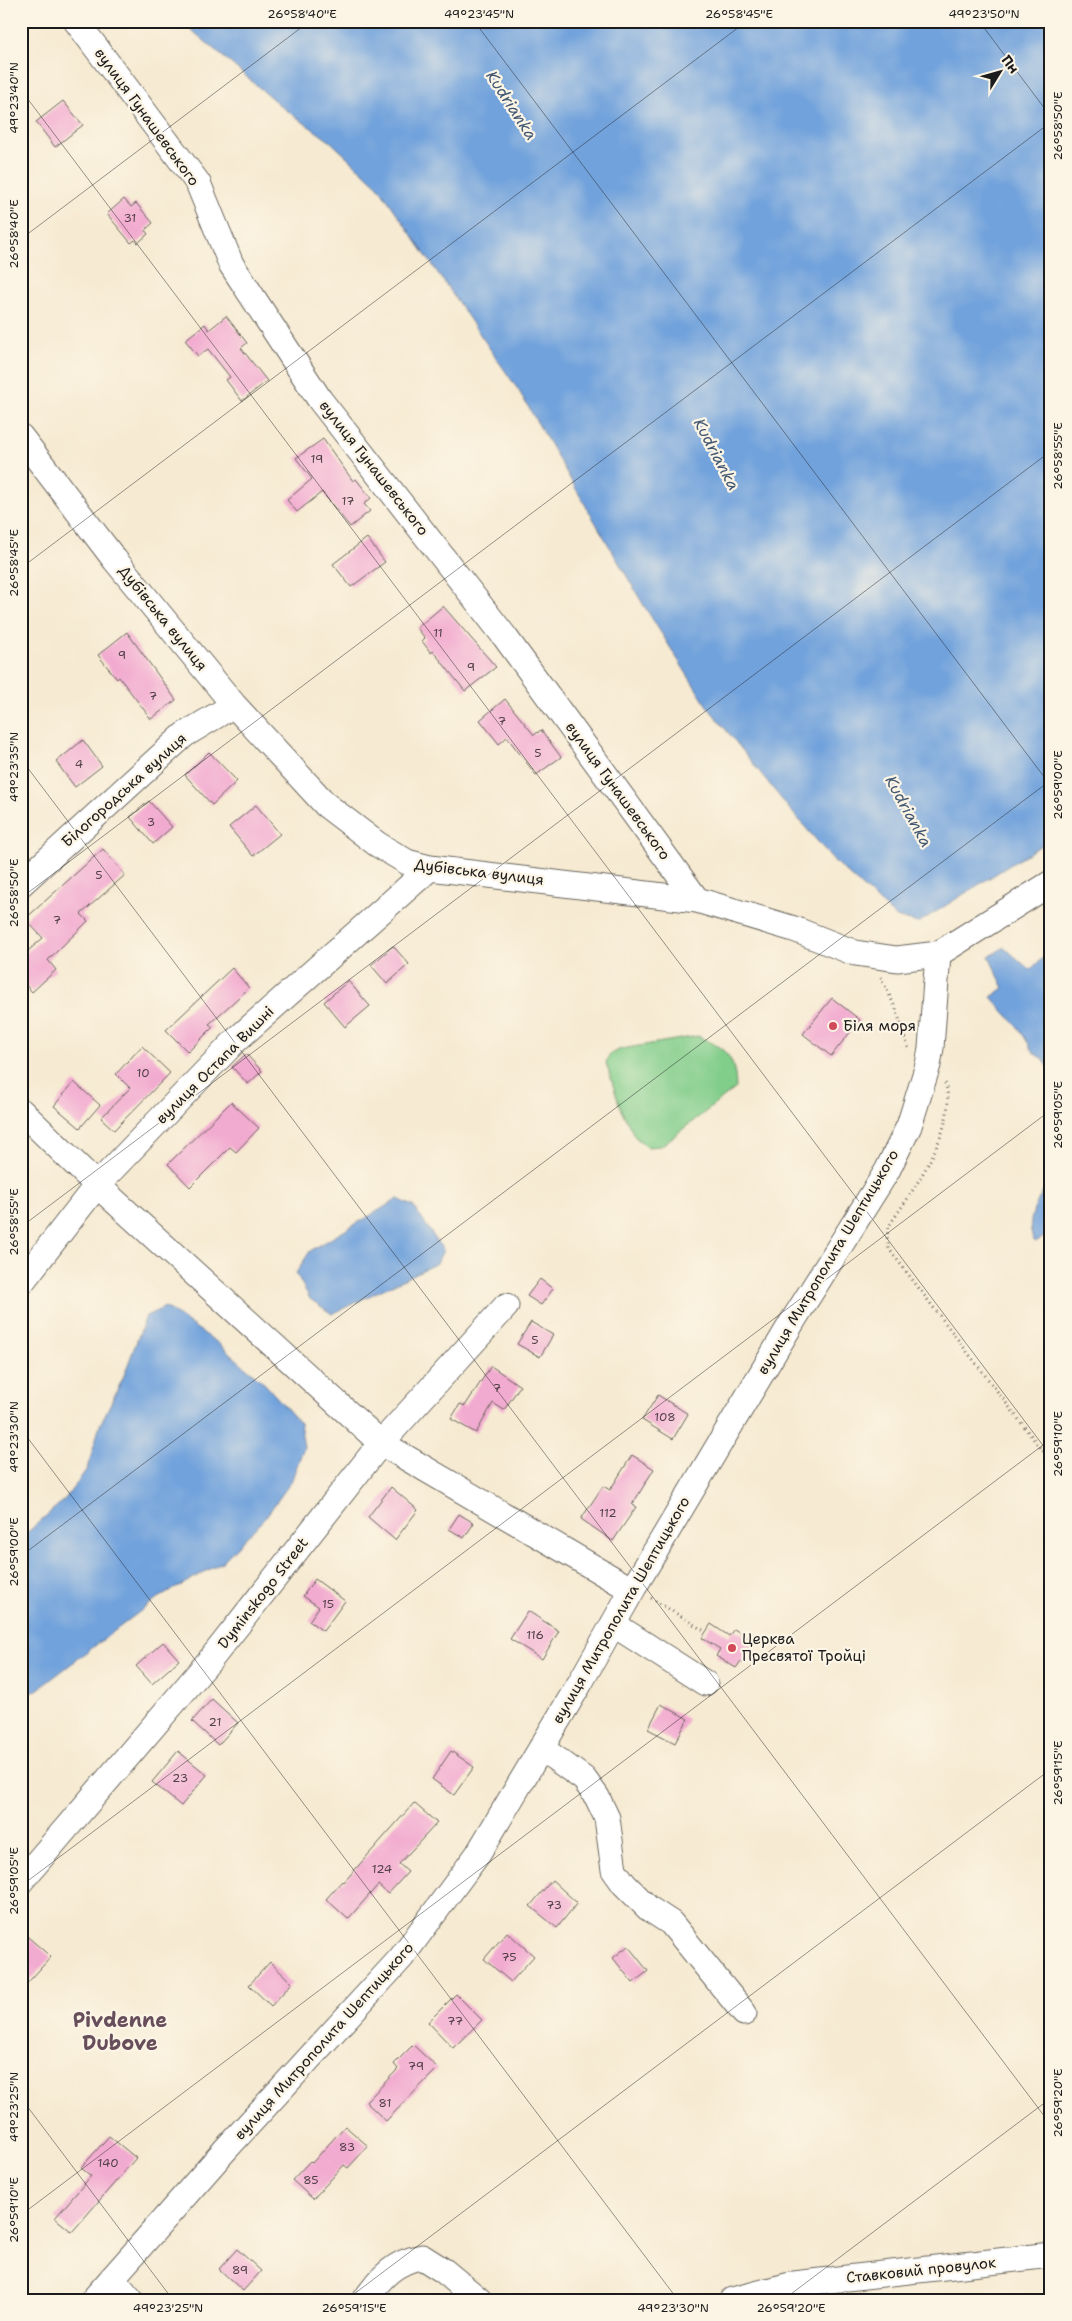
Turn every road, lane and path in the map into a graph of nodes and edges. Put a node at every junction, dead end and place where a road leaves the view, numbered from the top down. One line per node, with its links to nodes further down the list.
1 (76, 21): 7 (street, вулиця Гунашевського)
2 (21, 437): 3 (street, Дубівська вулиця)
3 (234, 705): 4 (street, Дубівська вулиця); 5 (street, Білогородська вулиця)
4 (430, 868): 7 (street, Дубівська вулиця); 13 (street, вулиця Остапа Вишні)
5 (24, 875)
6 (1051, 883): 8 (street)
7 (697, 900): 8 (street, Дубівська вулиця)
8 (938, 954): 18 (street, вулиця Митрополита Шептицького)
9 (879, 974): 10 (path)
10 (910, 1051)
11 (943, 1079): 17 (path)
12 (21, 1111): 13 (street)
13 (97, 1185): 14 (street, вулиця Остапа Вишні); 16 (street)
14 (21, 1283)
15 (506, 1306): 16 (street, Dyminskogo Street)
16 (381, 1443): 18 (street); 23 (street, Dyminskogo Street)
17 (1051, 1462)
18 (633, 1588): 19 (street, вулиця Митрополита Шептицького); 20 (path)
19 (613, 1624): 21 (street); 22 (street, вулиця Митрополита Шептицького)
20 (706, 1632)
21 (705, 1683)
22 (541, 1748): 24 (street); 26 (street, вулиця Митрополита Шептицького)
23 (21, 1881)
24 (744, 2014)
25 (1051, 2255): 31 (street, Ставковий провулок)
26 (112, 2278): 27 (street, вулиця Митрополита Шептицького); 28 (street)
27 (93, 2300)
28 (131, 2300)
29 (365, 2300): 30 (street)
30 (479, 2300)
31 (732, 2300)

